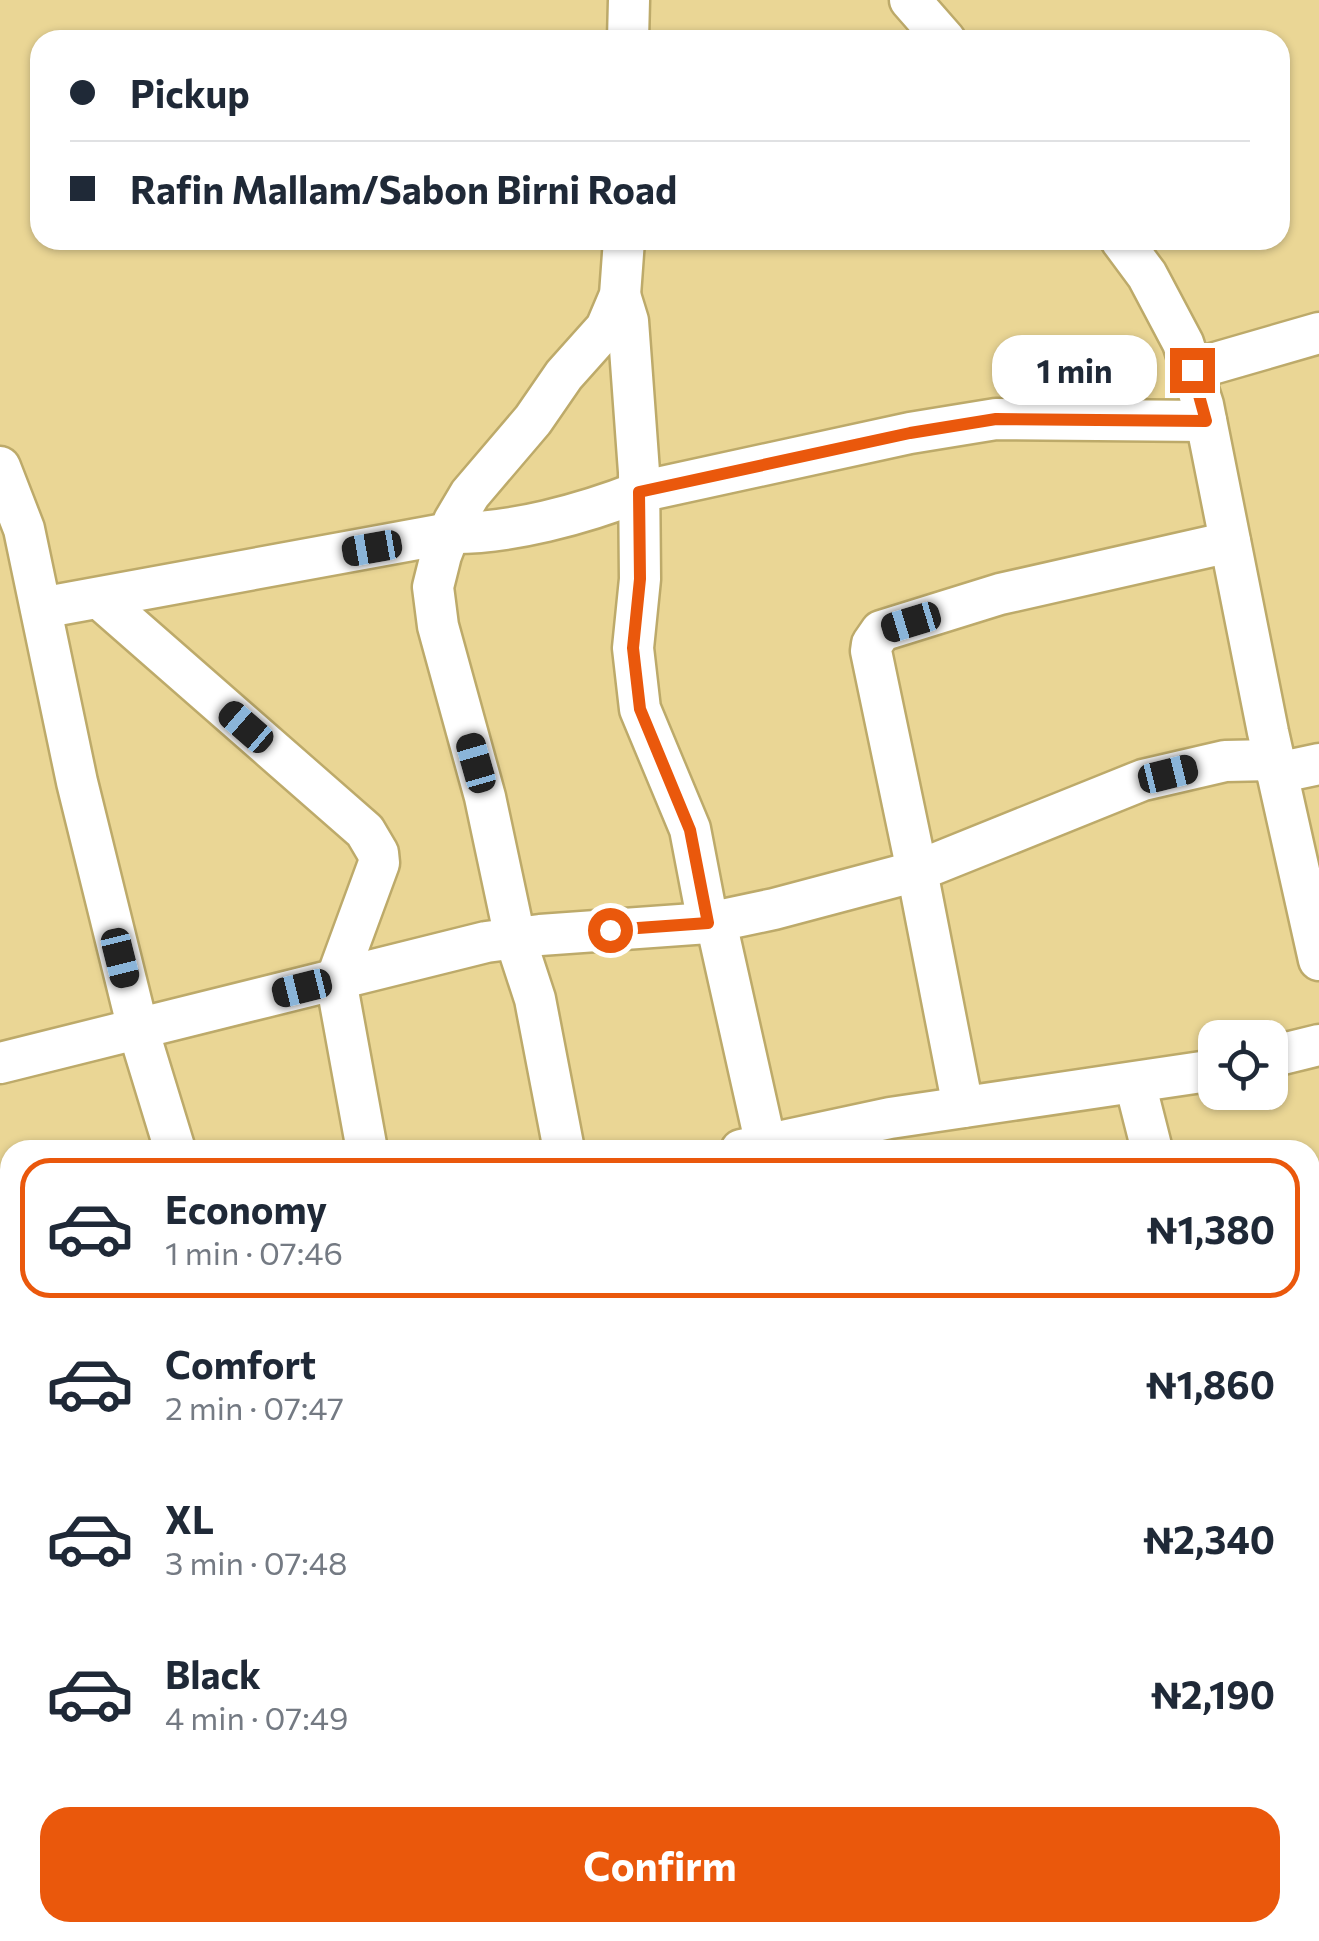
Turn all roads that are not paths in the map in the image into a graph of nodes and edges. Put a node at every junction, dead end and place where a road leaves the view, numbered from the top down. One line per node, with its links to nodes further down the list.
1 (629, 0): 3 (street)
2 (910, 0): 4 (street)
3 (628, 30)
4 (936, 30)
5 (623, 250): 7 (street)
6 (1129, 250): 9 (street)
7 (620, 295): 12 (street); 13 (street)
8 (1319, 334): 9 (street)
9 (1192, 370): 10 (street)
10 (1206, 421): 12 (street); 14 (street)
11 (0, 467): 16 (street)
12 (639, 492): 13 (street); 20 (street)
13 (450, 533): 15 (street); 21 (street)
14 (1230, 542): 18 (street); 19 (street)
15 (99, 598): 16 (street); 23 (street)
16 (40, 608): 24 (street)
17 (1319, 764): 18 (street)
18 (1276, 766): 19 (street); 22 (street)
19 (917, 871): 20 (street); 30 (street)
20 (712, 922): 21 (street); 34 (street)
21 (515, 938): 23 (street); 33 (street)
22 (1319, 960)
23 (336, 980): 24 (street); 32 (street)
24 (138, 1029): 27 (street); 31 (street)
25 (1319, 1045): 26 (street)
26 (1288, 1053)
27 (0, 1063)
28 (1198, 1073): 29 (street)
29 (1136, 1083): 30 (street); 36 (street)
30 (963, 1108): 35 (street)
31 (172, 1140)
32 (365, 1140)
33 (562, 1140)
34 (756, 1140)
35 (793, 1140)
36 (1150, 1140)

